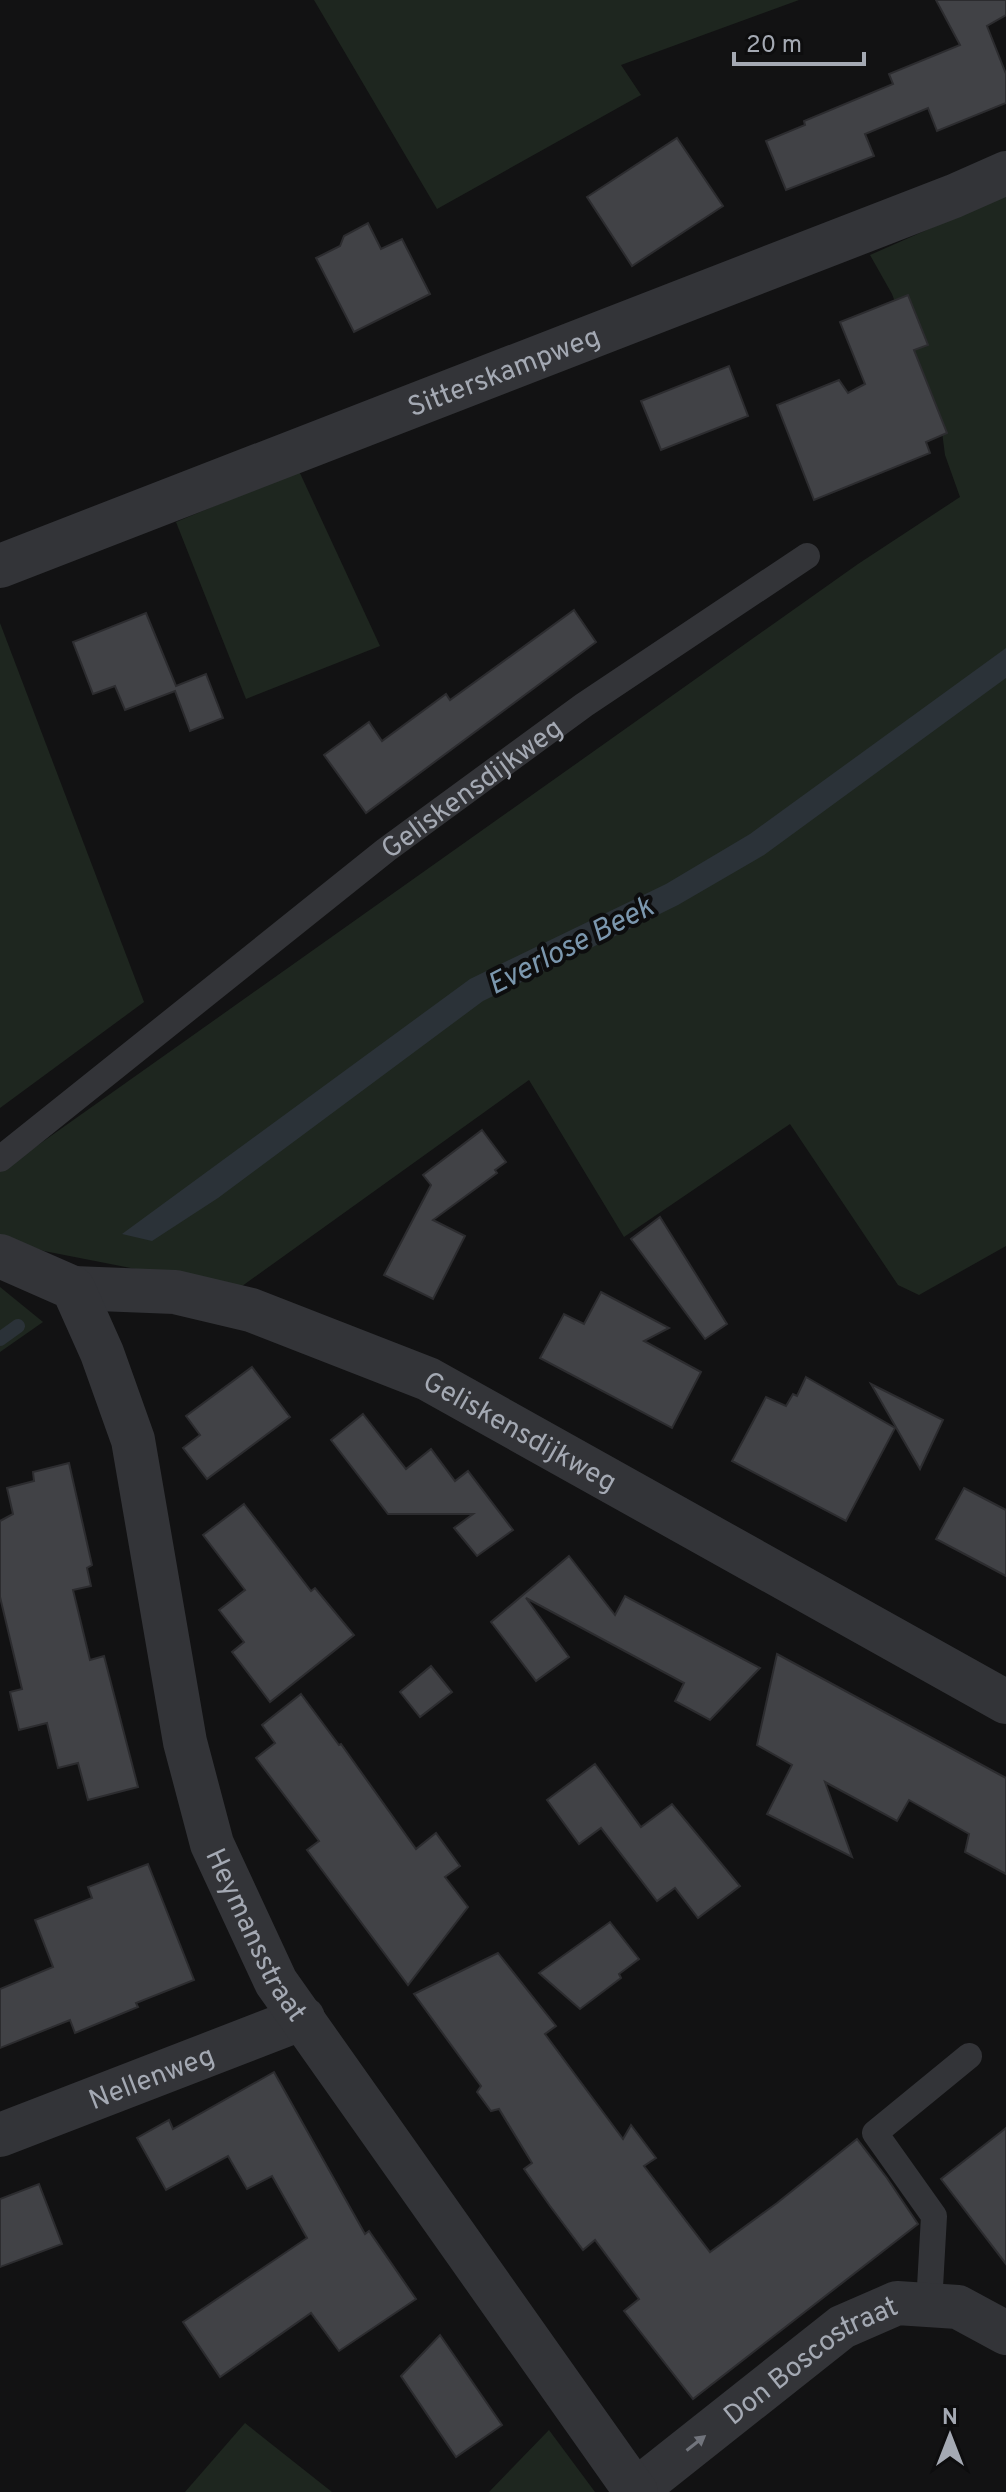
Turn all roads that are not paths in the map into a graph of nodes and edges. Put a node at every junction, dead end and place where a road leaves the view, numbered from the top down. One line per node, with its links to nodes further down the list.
1 (1006, 173): 3 (street, Sitterskampweg)
2 (807, 556): 4 (lane, Geliskensdijkweg)
3 (0, 566)
4 (0, 1159)
5 (0, 1256): 6 (street, Geliskensdijkweg)
6 (73, 1288): 7 (street, Geliskensdijkweg); 8 (street, Heymansstraat)
7 (1006, 1702)
8 (303, 2018): 10 (street, Nellenweg); 13 (street, Heymansstraat)
9 (969, 2056): 11 (lane)
10 (0, 2135)
11 (929, 2305): 12 (street, Don Boscostraat); 13 (street, Don Boscostraat, one-way to 11)
12 (1006, 2333)
13 (636, 2492)

